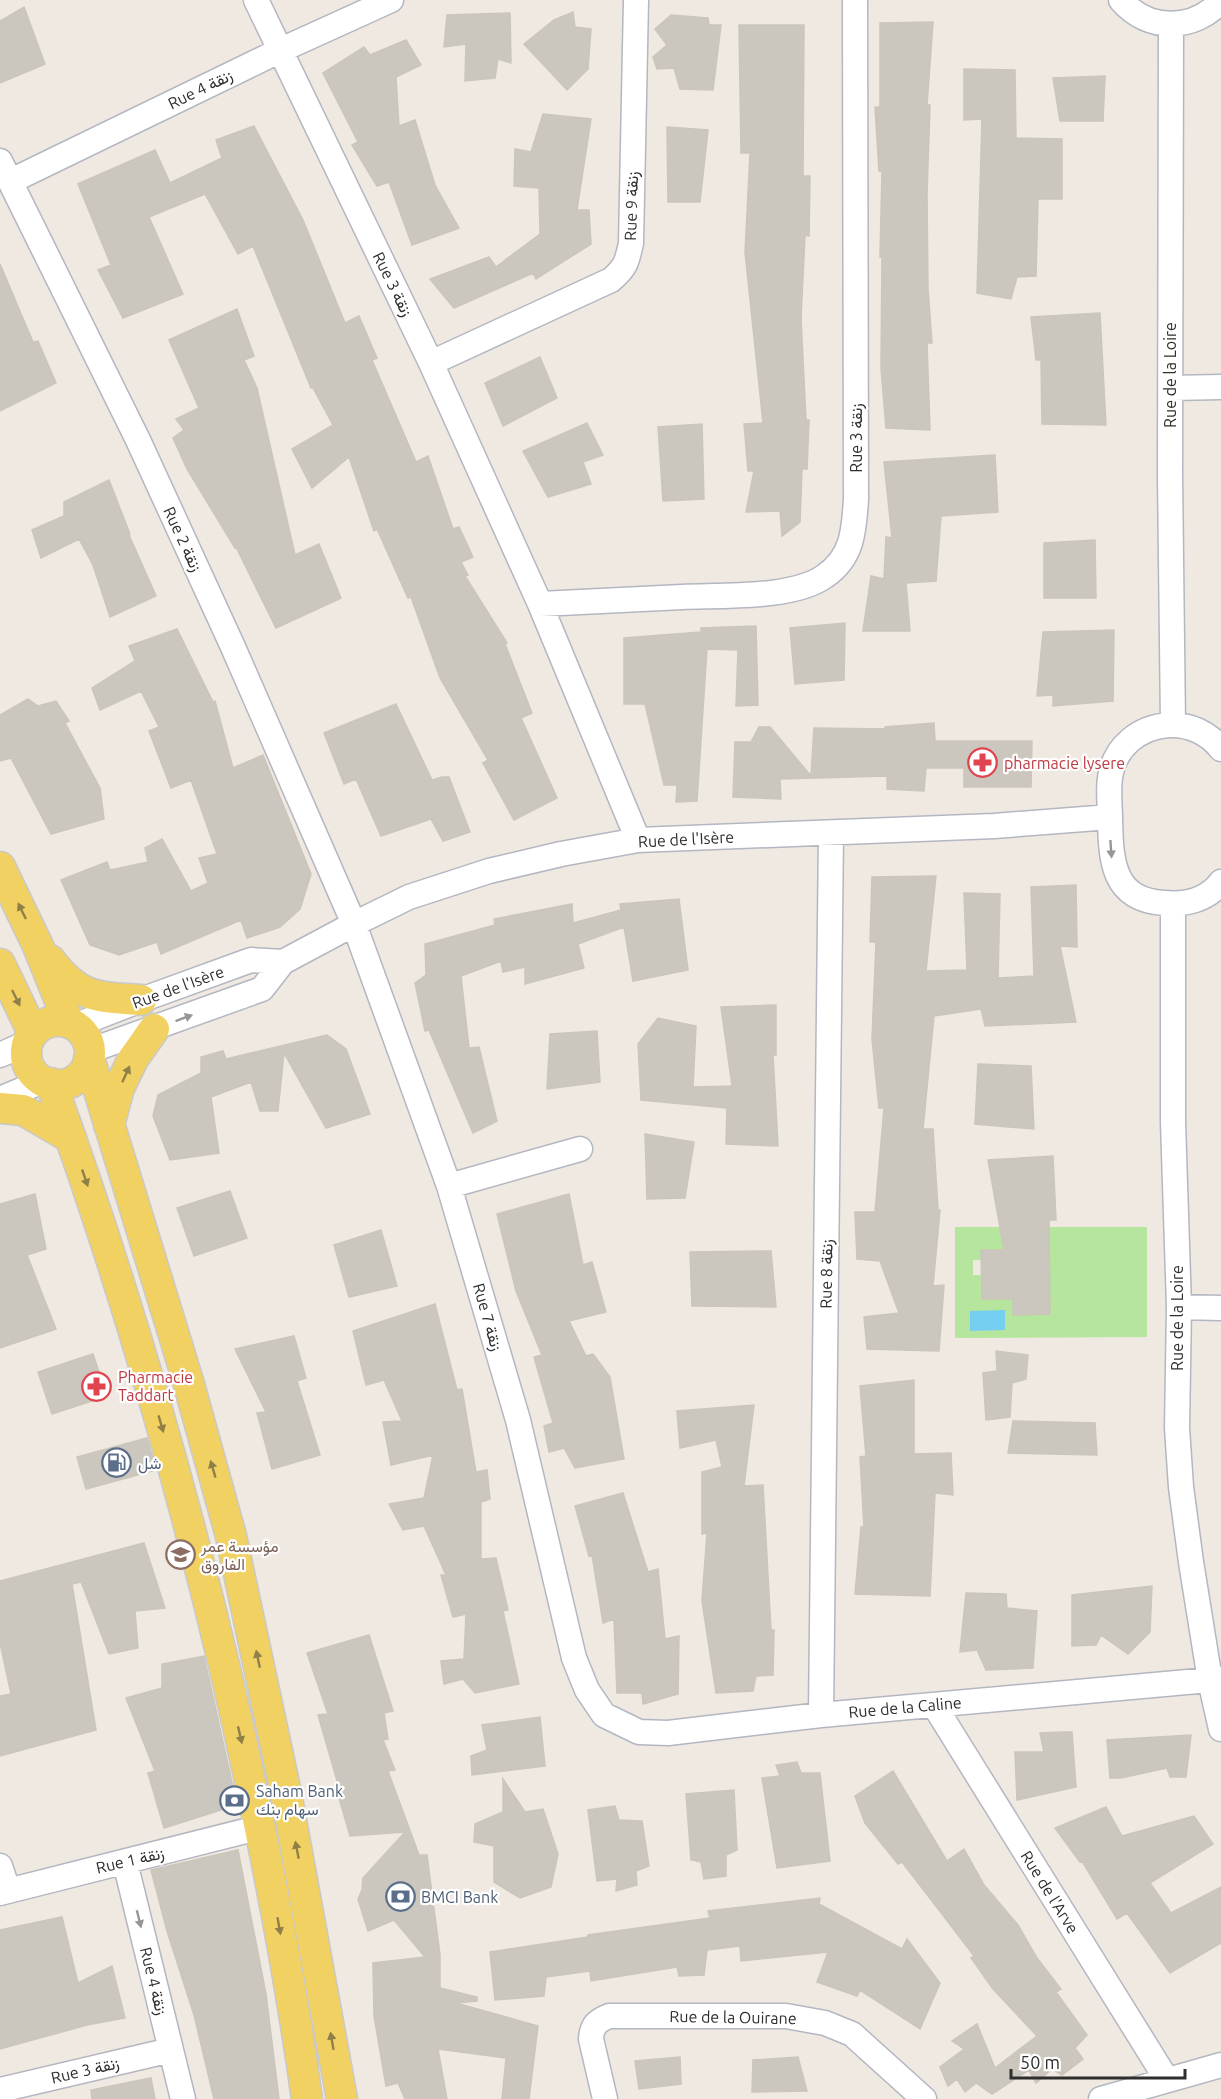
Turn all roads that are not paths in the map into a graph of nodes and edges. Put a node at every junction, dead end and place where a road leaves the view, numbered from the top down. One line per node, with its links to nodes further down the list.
1 (256, 0): 8 (street, Rue 3 زنقة)
2 (391, 0): 8 (street, Rue 4 زنقة)
3 (636, 0): 10 (street, Rue 9 زنقة)
4 (855, 0): 13 (street, Rue 3 زنقة)
5 (1121, 0): 7 (street)
6 (1221, 1): 7 (street)
7 (1171, 24): 12 (street, Rue de la Loire)
8 (281, 50): 9 (street, Rue 4 زنقة); 10 (street, Rue 3 زنقة)
9 (5, 171): 22 (street, Rue 2 زنقة)
10 (431, 363): 13 (street, Rue 3 زنقة)
11 (1221, 387): 12 (street)
12 (1171, 388): 14 (street, Rue de la Loire)
13 (540, 604): 18 (street, Rue 3 زنقة)
14 (1173, 725): 15 (street); 16 (street)
15 (1221, 749)
16 (1110, 817): 17 (street, Rue de l'Isère); 21 (street, one-way to 21)
17 (831, 833): 18 (street, Rue de l'Isère); 42 (street, Rue 8 زنقة)
18 (638, 840): 22 (street, Rue de l'Isère)
19 (0, 867): 23 (main road, one-way to 19)
20 (1221, 882): 21 (street)
21 (1173, 904): 38 (street, Rue de la Loire)
22 (354, 924): 24 (street, Rue de l'Isère); 37 (street, Rue 7 زنقة)
23 (38, 946): 26 (main road); 29 (main road)
24 (283, 962): 26 (street, Rue de l'Isère); 27 (street, Rue de l'Isère, one-way to 24)
25 (0, 964): 28 (main road, one-way to 28)
26 (141, 1000): 29 (street, Rue de l'Isère)
27 (154, 1029): 29 (street, Rue de l'Isère); 34 (main road, one-way to 27)
28 (30, 1038): 29 (main road); 30 (street); 31 (main road)
29 (80, 1040): 31 (main road); 34 (main road)
30 (0, 1055)
31 (47, 1082): 32 (street); 35 (main road)
32 (0, 1099)
33 (0, 1107): 35 (main road)
34 (110, 1125): 55 (main road, one-way to 34)
35 (71, 1138): 45 (main road, one-way to 45)
36 (580, 1149): 37 (street)
37 (449, 1186): 43 (street, Rue 7 زنقة)
38 (1179, 1308): 39 (street); 40 (street, Rue de la Loire)
39 (1221, 1308)
40 (1216, 1680): 41 (street, Rue de la Caline); 44 (street, Rue de la Loire)
41 (934, 1705): 42 (street, Rue de la Caline); 51 (street, Rue de l'Arve)
42 (821, 1714): 43 (street, Rue de la Caline)
43 (604, 1715)
44 (1221, 1729)
45 (261, 1827): 46 (street, Rue 1 زنقة); 54 (main road, one-way to 54)
46 (125, 1862): 48 (street, Rue 1 زنقة); 49 (street, Rue 4 زنقة, one-way to 49)
47 (0, 1866): 48 (street)
48 (4, 1891)
49 (171, 2050): 52 (street, Rue 3 زنقة); 53 (street, Rue 4 زنقة)
50 (1221, 2064): 51 (street)
51 (1167, 2080): 58 (street)
52 (0, 2090)
53 (183, 2099)
54 (307, 2099)
55 (342, 2099)
56 (604, 2099): 57 (street, Rue de la Ouirane)
57 (924, 2099)
58 (1101, 2099)

